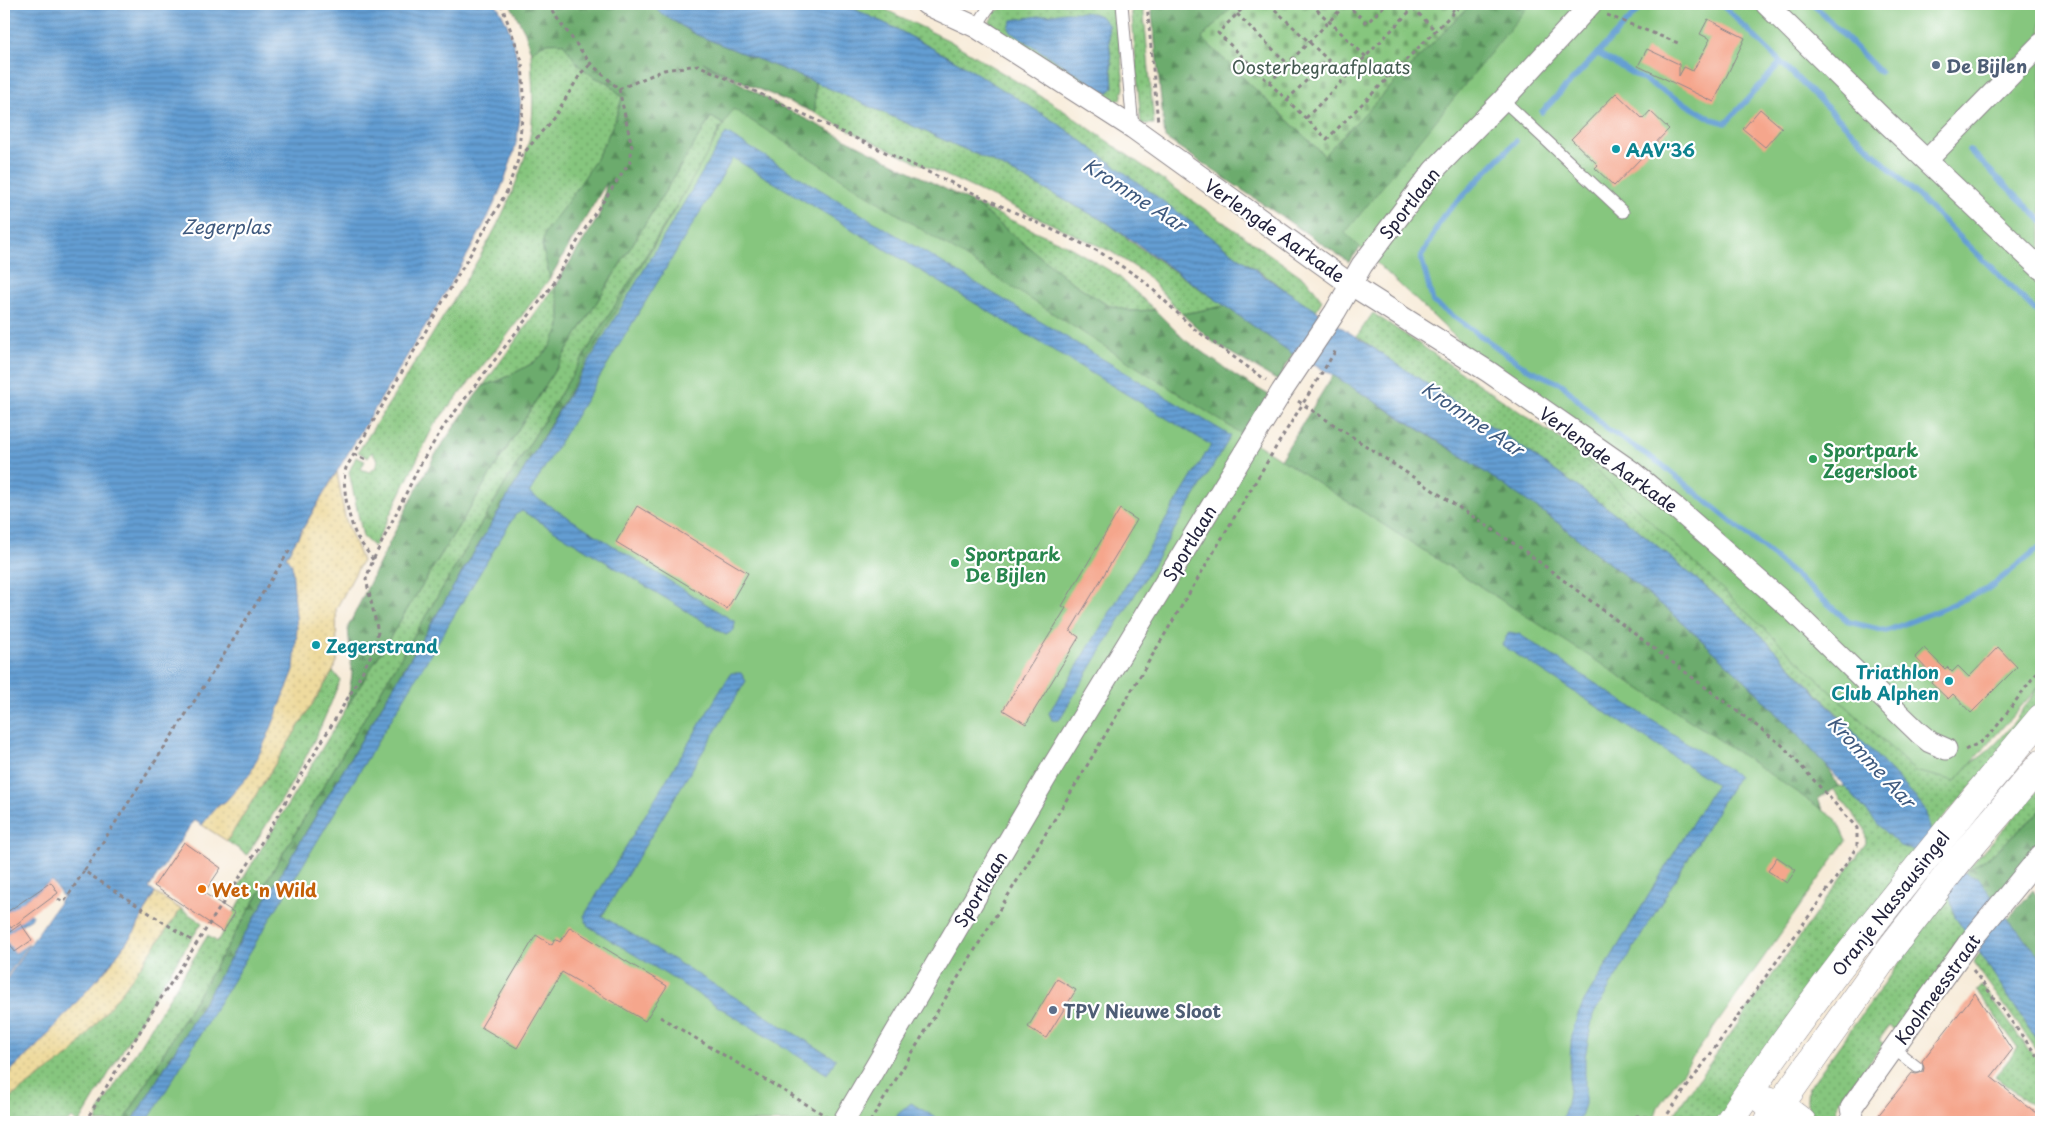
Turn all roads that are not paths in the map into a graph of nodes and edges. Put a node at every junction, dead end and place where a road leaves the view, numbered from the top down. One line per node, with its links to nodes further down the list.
1 (926, 4): 6 (street, Verlengde Aarkade)
2 (990, 4): 6 (lane)
3 (1122, 4): 9 (lane)
4 (1766, 4): 10 (street)
5 (1598, 9): 8 (street, Sportlaan)
6 (976, 27): 9 (street, Verlengde Aarkade)
7 (2041, 44): 10 (street)
8 (1503, 100): 11 (lane); 13 (street, Sportlaan)
9 (1133, 128): 13 (street, Verlengde Aarkade)
10 (1927, 160): 12 (street)
11 (1623, 212)
12 (2041, 268)
13 (1350, 284): 15 (street, Verlengde Aarkade); 22 (street, Sportlaan)
14 (2041, 718): 20 (main road, Oranje Nassausingel)
15 (1946, 749)
16 (2041, 764): 21 (main road, Oranje Nassausingel)
17 (2039, 862): 18 (street, Koolmeesstraat)
18 (1894, 1049): 19 (lane); 25 (street, Koolmeesstraat)
19 (1917, 1067)
20 (1747, 1096): 21 (main road); 23 (main road, Oranje Nassausingel)
21 (1771, 1117): 24 (main road)
22 (836, 1120)
23 (1729, 1122)
24 (1802, 1122)
25 (1854, 1122)

